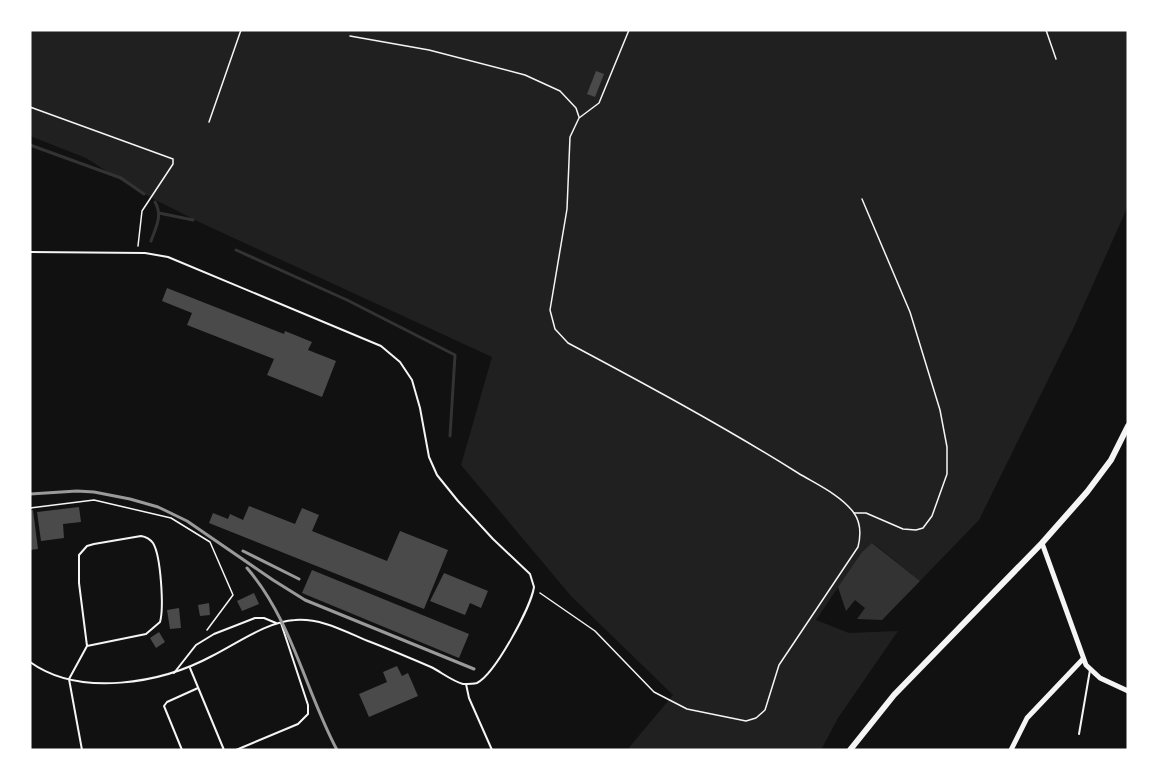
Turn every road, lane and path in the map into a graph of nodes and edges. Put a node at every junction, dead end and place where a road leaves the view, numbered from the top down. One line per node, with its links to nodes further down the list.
1 (241, 30): 8 (path)
2 (629, 30): 7 (path)
3 (1046, 30): 5 (path)
4 (350, 36): 7 (path)
5 (1056, 59)
6 (30, 107): 11 (path)
7 (579, 118): 13 (path)
8 (209, 122)
9 (862, 199): 13 (path)
10 (30, 252): 11 (lane)
11 (138, 252): 15 (lane)
12 (1128, 426): 14 (street)
13 (854, 513): 15 (path)
14 (1042, 543): 19 (street); 34 (street)
15 (534, 589): 25 (lane)
16 (280, 622): 17 (lane); 25 (lane); 32 (lane)
17 (276, 623): 21 (lane); 23 (lane)
18 (87, 646): 18 (lane); 24 (lane)
19 (1083, 659): 22 (street); 35 (street)
20 (30, 662): 24 (lane)
21 (190, 668): 23 (lane); 26 (lane)
22 (1090, 670): 27 (street); 28 (lane)
23 (174, 673): 24 (lane)
24 (69, 679): 29 (lane)
25 (466, 684): 33 (lane)
26 (198, 688): 30 (lane); 31 (lane)
27 (1128, 691)
28 (1079, 734)
29 (82, 750)
30 (182, 750)
31 (224, 750)
32 (236, 750)
33 (492, 750)
34 (850, 750)
35 (1011, 750)

